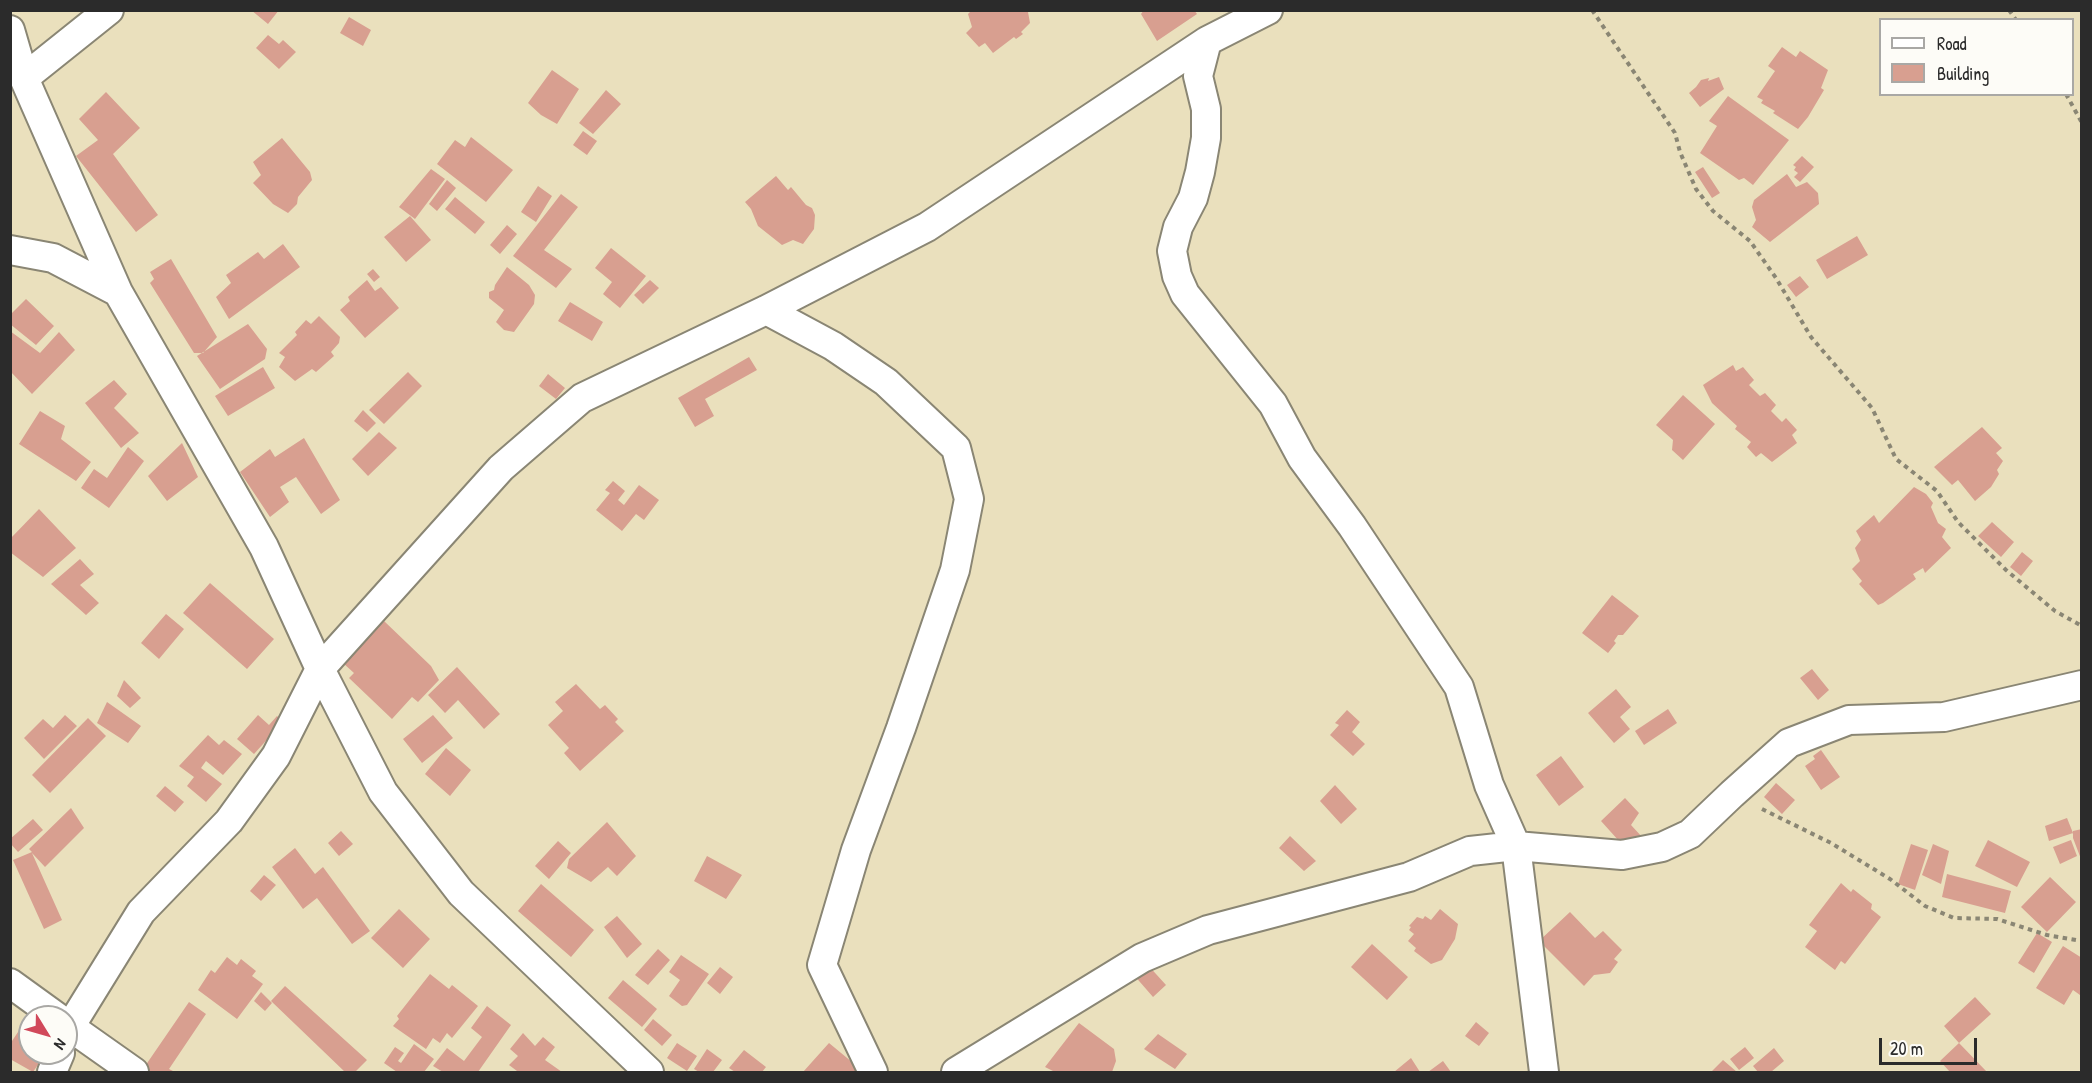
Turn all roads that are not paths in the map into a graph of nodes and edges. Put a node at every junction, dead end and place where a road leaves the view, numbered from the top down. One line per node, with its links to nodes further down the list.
1 (109, 10): 5 (street)
2 (1268, 10): 4 (street)
3 (11, 31): 5 (street)
4 (1207, 41): 8 (street); 11 (street)
5 (24, 78): 7 (street)
6 (10, 250): 7 (street)
7 (118, 292): 9 (street)
8 (766, 310): 9 (street); 18 (street)
9 (320, 669): 14 (street); 17 (street)
10 (2082, 685): 11 (street)
11 (1516, 846): 19 (street); 20 (street)
12 (10, 983): 13 (street)
13 (38, 1005)
14 (78, 1006)
15 (78, 1035): 16 (street)
16 (134, 1072)
17 (649, 1072)
18 (873, 1072)
19 (956, 1072)
20 (1544, 1072)

